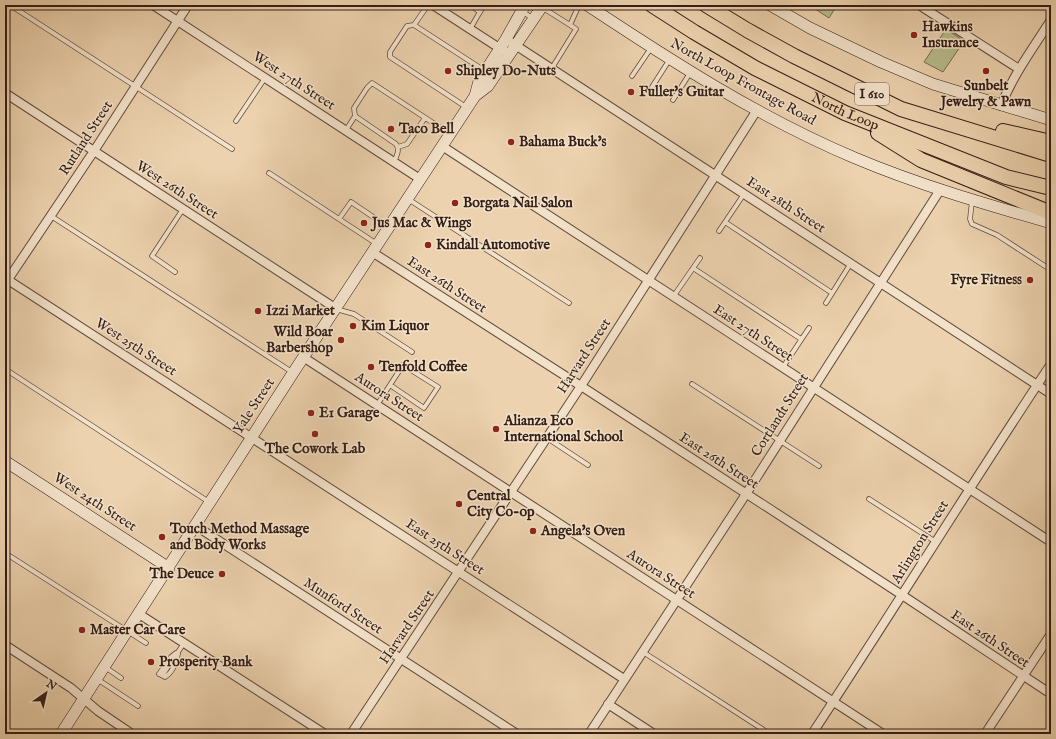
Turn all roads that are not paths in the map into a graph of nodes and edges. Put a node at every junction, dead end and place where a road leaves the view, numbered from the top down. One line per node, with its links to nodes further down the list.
1 (10, 5): 35 (lane)
2 (153, 5): 19 (street, West 27th Street)
3 (188, 5): 19 (street, Rutland Street)
4 (428, 5): 20 (lane)
5 (433, 5): 22 (street)
6 (470, 5): 16 (lane)
7 (484, 5): 16 (lane)
8 (579, 5): 21 (lane)
9 (587, 5): 25 (main road, North Loop Frontage Road)
10 (652, 5): 44 (highway, North Loop / I 610)
11 (706, 5): 42 (highway, North Loop / I 610)
12 (770, 5): 40 (main road)
13 (919, 5): 30 (street)
14 (542, 6): 17 (main road, Yale Street); 21 (lane)
15 (520, 7): 17 (lane); 23 (main road, Yale Street)
16 (480, 12): 22 (lane)
17 (534, 19): 24 (main road, Yale Street)
18 (1051, 20): 30 (street)
19 (178, 21): 34 (street, West 27th Street); 35 (street, Rutland Street)
20 (414, 25): 31 (lane); 41 (lane)
21 (570, 25): 29 (lane)
22 (470, 29): 26 (street)
23 (506, 38): 24 (street, East 28th Street); 26 (main road, Yale Street)
24 (517, 45): 27 (main road, Yale Street); 29 (street, East 28th Street)
25 (652, 47): 28 (main road, North Loop Frontage Road); 33 (lane)
26 (500, 49): 27 (street); 31 (main road, Yale Street)
27 (510, 55): 38 (main road, Yale Street)
28 (670, 59): 32 (main road, North Loop Frontage Road); 36 (lane)
29 (552, 68): 59 (street, East 28th Street)
30 (1019, 69): 40 (street)
31 (485, 71): 38 (main road, Yale Street)
32 (691, 72): 39 (lane); 43 (main road, North Loop Frontage Road)
33 (632, 76)
34 (265, 78): 48 (lane); 49 (street, West 27th Street)
35 (135, 86): 54 (lane); 55 (street, Rutland Street)
36 (652, 87)
37 (5, 93): 55 (street, West 26th Street)
38 (475, 96): 41 (main road, Yale Street)
39 (673, 100)
40 (1002, 106): 47 (main road)
41 (468, 108): 50 (main road, Yale Street)
42 (901, 109): 51 (highway); 56 (highway, North Loop / I 610)
43 (757, 110): 59 (street, Harvard Street); 62 (main road, North Loop Frontage Road)
44 (845, 113): 61 (highway, North Loop / I 610); 67 (highway)
45 (355, 116): 46 (lane); 49 (lane); 53 (lane)
46 (425, 118): 50 (lane); 53 (lane)
47 (1051, 120)
48 (236, 121)
49 (346, 130): 57 (street, West 27th Street)
50 (450, 134): 52 (main road, Yale Street)
51 (1051, 142)
52 (442, 146): 60 (main road, Yale Street); 80 (street, East 27th Street)
53 (398, 147): 57 (lane)
54 (232, 149)
55 (94, 151): 66 (street, West 26th Street); 68 (street, Rutland Street)
56 (1051, 155)
57 (394, 162): 60 (street, West 27th Street)
58 (269, 173): 69 (lane)
59 (716, 175): 63 (street, East 28th Street); 80 (street, Harvard Street)
60 (420, 179): 64 (main road, Yale Street)
61 (1051, 188)
62 (940, 190): 65 (main road, North Loop Frontage Road); 82 (street, Cortlandt Street)
63 (744, 194): 70 (lane); 76 (street, East 28th Street)
64 (408, 198): 72 (main road, Yale Street); 85 (lane)
65 (972, 200): 71 (main road, North Loop Frontage Road); 78 (lane)
66 (183, 209): 79 (lane); 87 (street, West 26th Street)
67 (1051, 213)
68 (51, 216): 81 (street, Rutland Street); 95 (lane)
69 (339, 219): 72 (lane); 74 (lane)
70 (725, 222): 73 (lane); 83 (lane)
71 (1051, 223)
72 (388, 227): 74 (main road, Yale Street)
73 (719, 231)
74 (375, 248): 87 (main road, Yale Street); 99 (street, East 26th Street)
75 (700, 258): 77 (lane)
76 (852, 264): 82 (street, East 28th Street); 83 (lane)
77 (693, 268): 84 (lane); 89 (lane)
78 (1051, 270)
79 (175, 272)
80 (648, 280): 84 (street, East 27th Street); 99 (street, Harvard Street)
81 (6, 281): 103 (street, West 25th Street)
82 (880, 282): 98 (street, East 28th Street); 100 (street, Cortlandt Street)
83 (832, 293): 86 (lane)
84 (673, 297): 93 (street, East 27th Street)
85 (569, 303)
86 (826, 303)
87 (335, 308): 90 (lane); 91 (main road, Yale Street)
88 (809, 328): 89 (lane)
89 (801, 339): 93 (lane)
90 (412, 352)
91 (303, 357): 95 (main road, Yale Street); 102 (street, Aurora Street)
92 (1051, 364): 98 (street, Arlington Street)
93 (782, 368): 100 (street, East 27th Street)
94 (5, 369): 113 (lane)
95 (293, 373): 103 (main road, Yale Street)
96 (692, 384): 105 (lane)
97 (390, 385): 97 (lane); 102 (lane)
98 (1037, 385): 101 (street, East 28th Street); 109 (street, Arlington Street)
99 (581, 386): 104 (street, Harvard Street); 111 (street, East 26th Street)
100 (813, 388): 105 (street, Cortlandt Street); 109 (street, East 27th Street)
101 (1051, 394)
102 (377, 405): 110 (street, Aurora Street)
103 (252, 437): 113 (main road, Yale Street); 119 (street, East 25th Street)
104 (546, 438): 107 (lane); 110 (street, Harvard Street)
105 (779, 441): 108 (lane); 111 (street, Cortlandt Street)
106 (5, 461): 118 (main road, West 24th Street)
107 (588, 465)
108 (819, 466)
109 (969, 489): 115 (street, Arlington Street); 116 (street, East 27th Street)
110 (511, 492): 119 (street, Harvard Street); 121 (street, Aurora Street)
111 (746, 494): 120 (street, East 26th Street); 121 (street, Cortlandt Street)
112 (870, 499): 115 (lane)
113 (210, 502): 114 (main road, Yale Street)
114 (196, 526): 118 (main road, Yale Street); 129 (street, Munford Street)
115 (936, 542): 120 (street, Arlington Street)
116 (1051, 542)
117 (5, 553): 123 (lane)
118 (168, 568): 122 (main road, Yale Street)
119 (459, 572): 129 (street, Harvard Street); 135 (street, East 25th Street)
120 (902, 595): 132 (street, East 26th Street); 138 (street, Arlington Street)
121 (676, 600): 128 (street, Cortlandt Street); 138 (street, Aurora Street)
122 (139, 614): 123 (main road, Yale Street); 125 (street)
123 (128, 632): 126 (lane); 130 (main road, Yale Street)
124 (1051, 634): 132 (street)
125 (184, 643): 131 (lane); 143 (street)
126 (146, 644)
127 (5, 645): 137 (street)
128 (643, 651): 135 (street, Cortlandt Street); 148 (lane)
129 (401, 658): 144 (street, Harvard Street); 145 (street, Munford Street)
130 (104, 667): 133 (lane); 134 (main road, Yale Street)
131 (159, 674)
132 (1023, 676): 136 (street, East 26th Street); 151 (street)
133 (121, 678)
134 (97, 679): 137 (main road, Yale Street); 140 (lane)
135 (624, 679): 139 (street, Cortlandt Street)
136 (1051, 694)
137 (84, 699): 141 (street); 142 (main road, Yale Street)
138 (834, 702): 149 (street, Arlington Street); 150 (street, Aurora Street)
139 (608, 704): 146 (street, Cortlandt Street); 147 (street)
140 (138, 706)
141 (128, 733)
142 (61, 734)
143 (325, 734)
144 (351, 734)
145 (517, 734)
146 (589, 734)
147 (654, 734)
148 (770, 734)
149 (812, 734)
150 (883, 734)
151 (985, 734)

